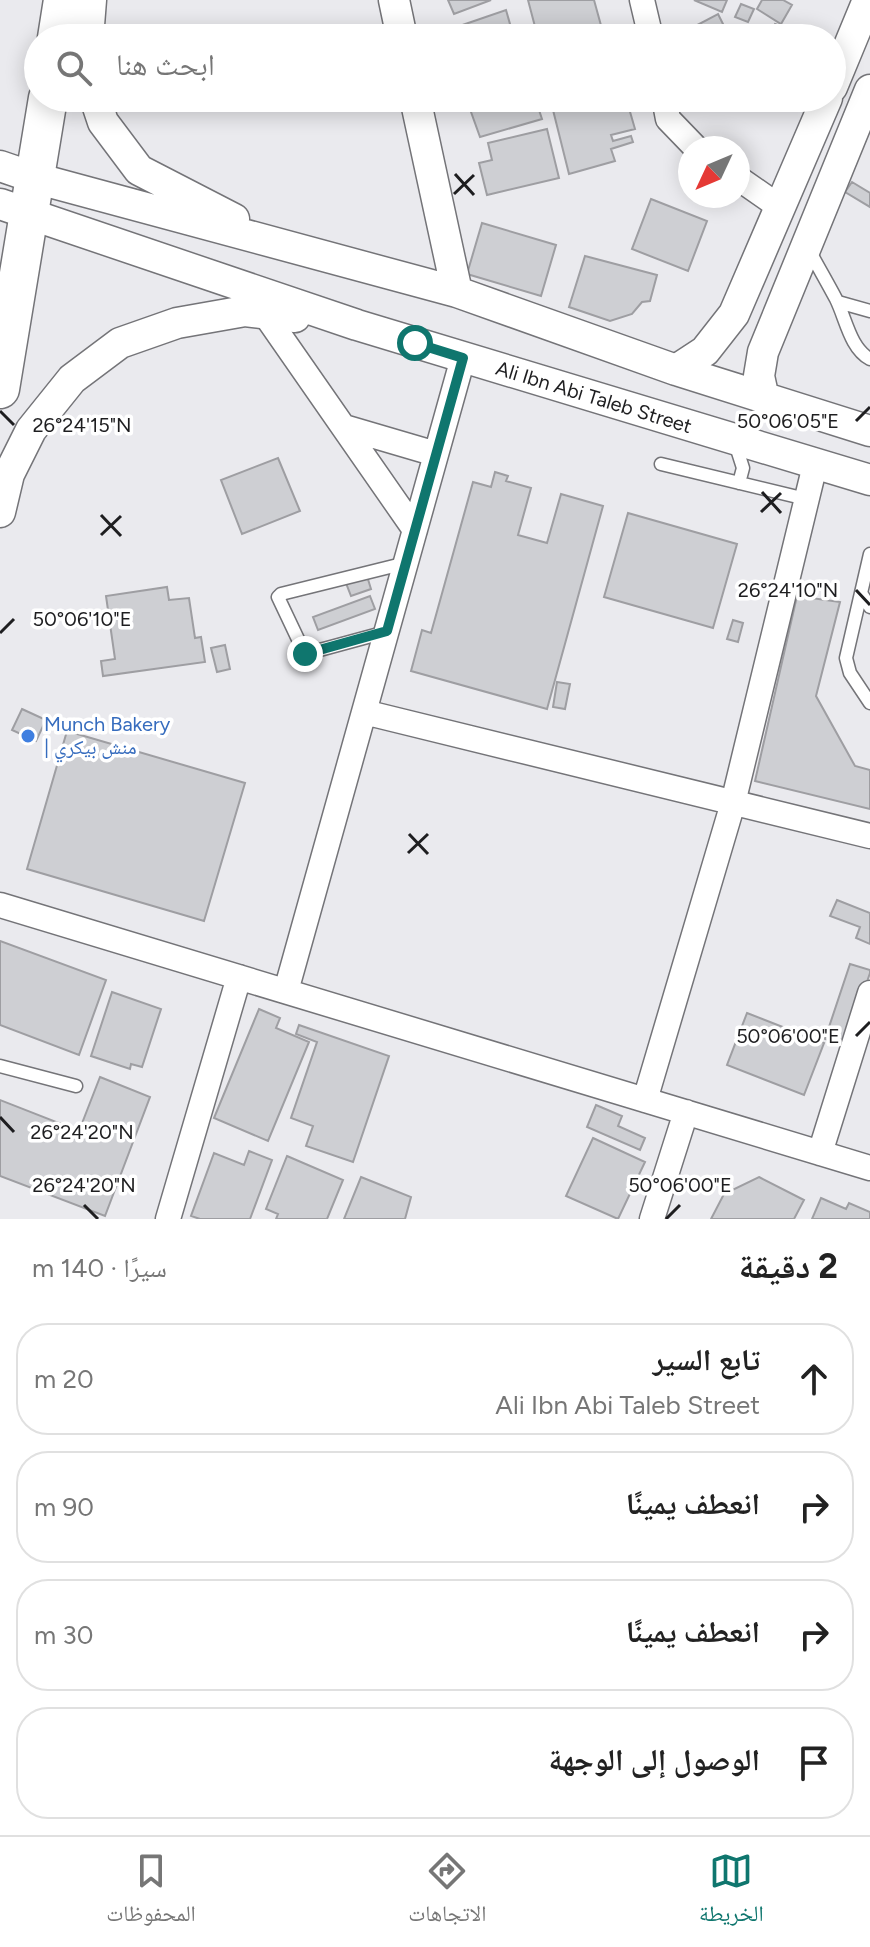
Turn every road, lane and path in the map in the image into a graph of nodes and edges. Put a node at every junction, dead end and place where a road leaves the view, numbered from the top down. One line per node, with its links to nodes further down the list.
1 (63, 0): 6 (main road)
2 (91, 0): 7 (street)
3 (394, 0): 8 (street)
4 (642, 0): 9 (street)
5 (868, 0): 10 (street)
6 (59, 24)
7 (89, 24)
8 (399, 24)
9 (648, 24)
10 (846, 53)
11 (870, 90): 22 (street)
12 (44, 112): 20 (main road)
13 (100, 112): 23 (street)
14 (418, 112): 24 (street)
15 (667, 112): 17 (street)
16 (821, 112): 21 (street)
17 (684, 136)
18 (0, 166): 20 (street)
19 (750, 186): 21 (street)
20 (21, 199): 23 (street); 29 (street, Ali Ibn Abi Taleb Street); 34 (main road)
21 (781, 208): 28 (street)
22 (806, 244): 25 (lane); 30 (street)
23 (316, 255): 24 (street)
24 (457, 292): 33 (street)
25 (838, 302): 26 (lane); 32 (lane)
26 (870, 311)
27 (264, 313): 29 (street); 36 (street); 45 (street)
28 (734, 314): 30 (street); 33 (street)
29 (357, 325): 31 (street, Ali Ibn Abi Taleb Street)
30 (770, 330): 35 (street)
31 (463, 358): 38 (street, Ali Ibn Abi Taleb Street); 39 (street)
32 (870, 359)
33 (676, 370): 35 (street)
34 (0, 389)
35 (764, 399): 37 (street)
36 (344, 427): 39 (street); 46 (street)
37 (870, 431)
38 (734, 440): 41 (street, Ali Ibn Abi Taleb Street); 43 (lane)
39 (436, 454): 46 (street)
40 (661, 464): 43 (lane)
41 (815, 465): 42 (street, Ali Ibn Abi Taleb Street); 44 (street)
42 (870, 480)
43 (739, 483): 44 (lane)
44 (806, 499): 54 (street)
45 (0, 512)
46 (415, 530): 48 (street)
47 (870, 554): 49 (lane)
48 (406, 563): 51 (street); 51 (lane)
49 (861, 593): 50 (lane); 52 (lane)
50 (870, 607)
51 (387, 631): 53 (street)
52 (870, 703)
53 (364, 712): 54 (street); 58 (street)
54 (733, 803): 55 (street); 62 (street)
55 (870, 836)
56 (0, 905): 57 (street)
57 (239, 977): 58 (street); 66 (street)
58 (286, 991): 62 (street)
59 (870, 993): 64 (street)
60 (0, 1066): 61 (lane)
61 (76, 1086)
62 (645, 1100): 63 (street)
63 (686, 1112): 64 (street); 67 (street)
64 (820, 1153): 65 (street)
65 (870, 1168)
66 (168, 1219)
67 (652, 1219)

